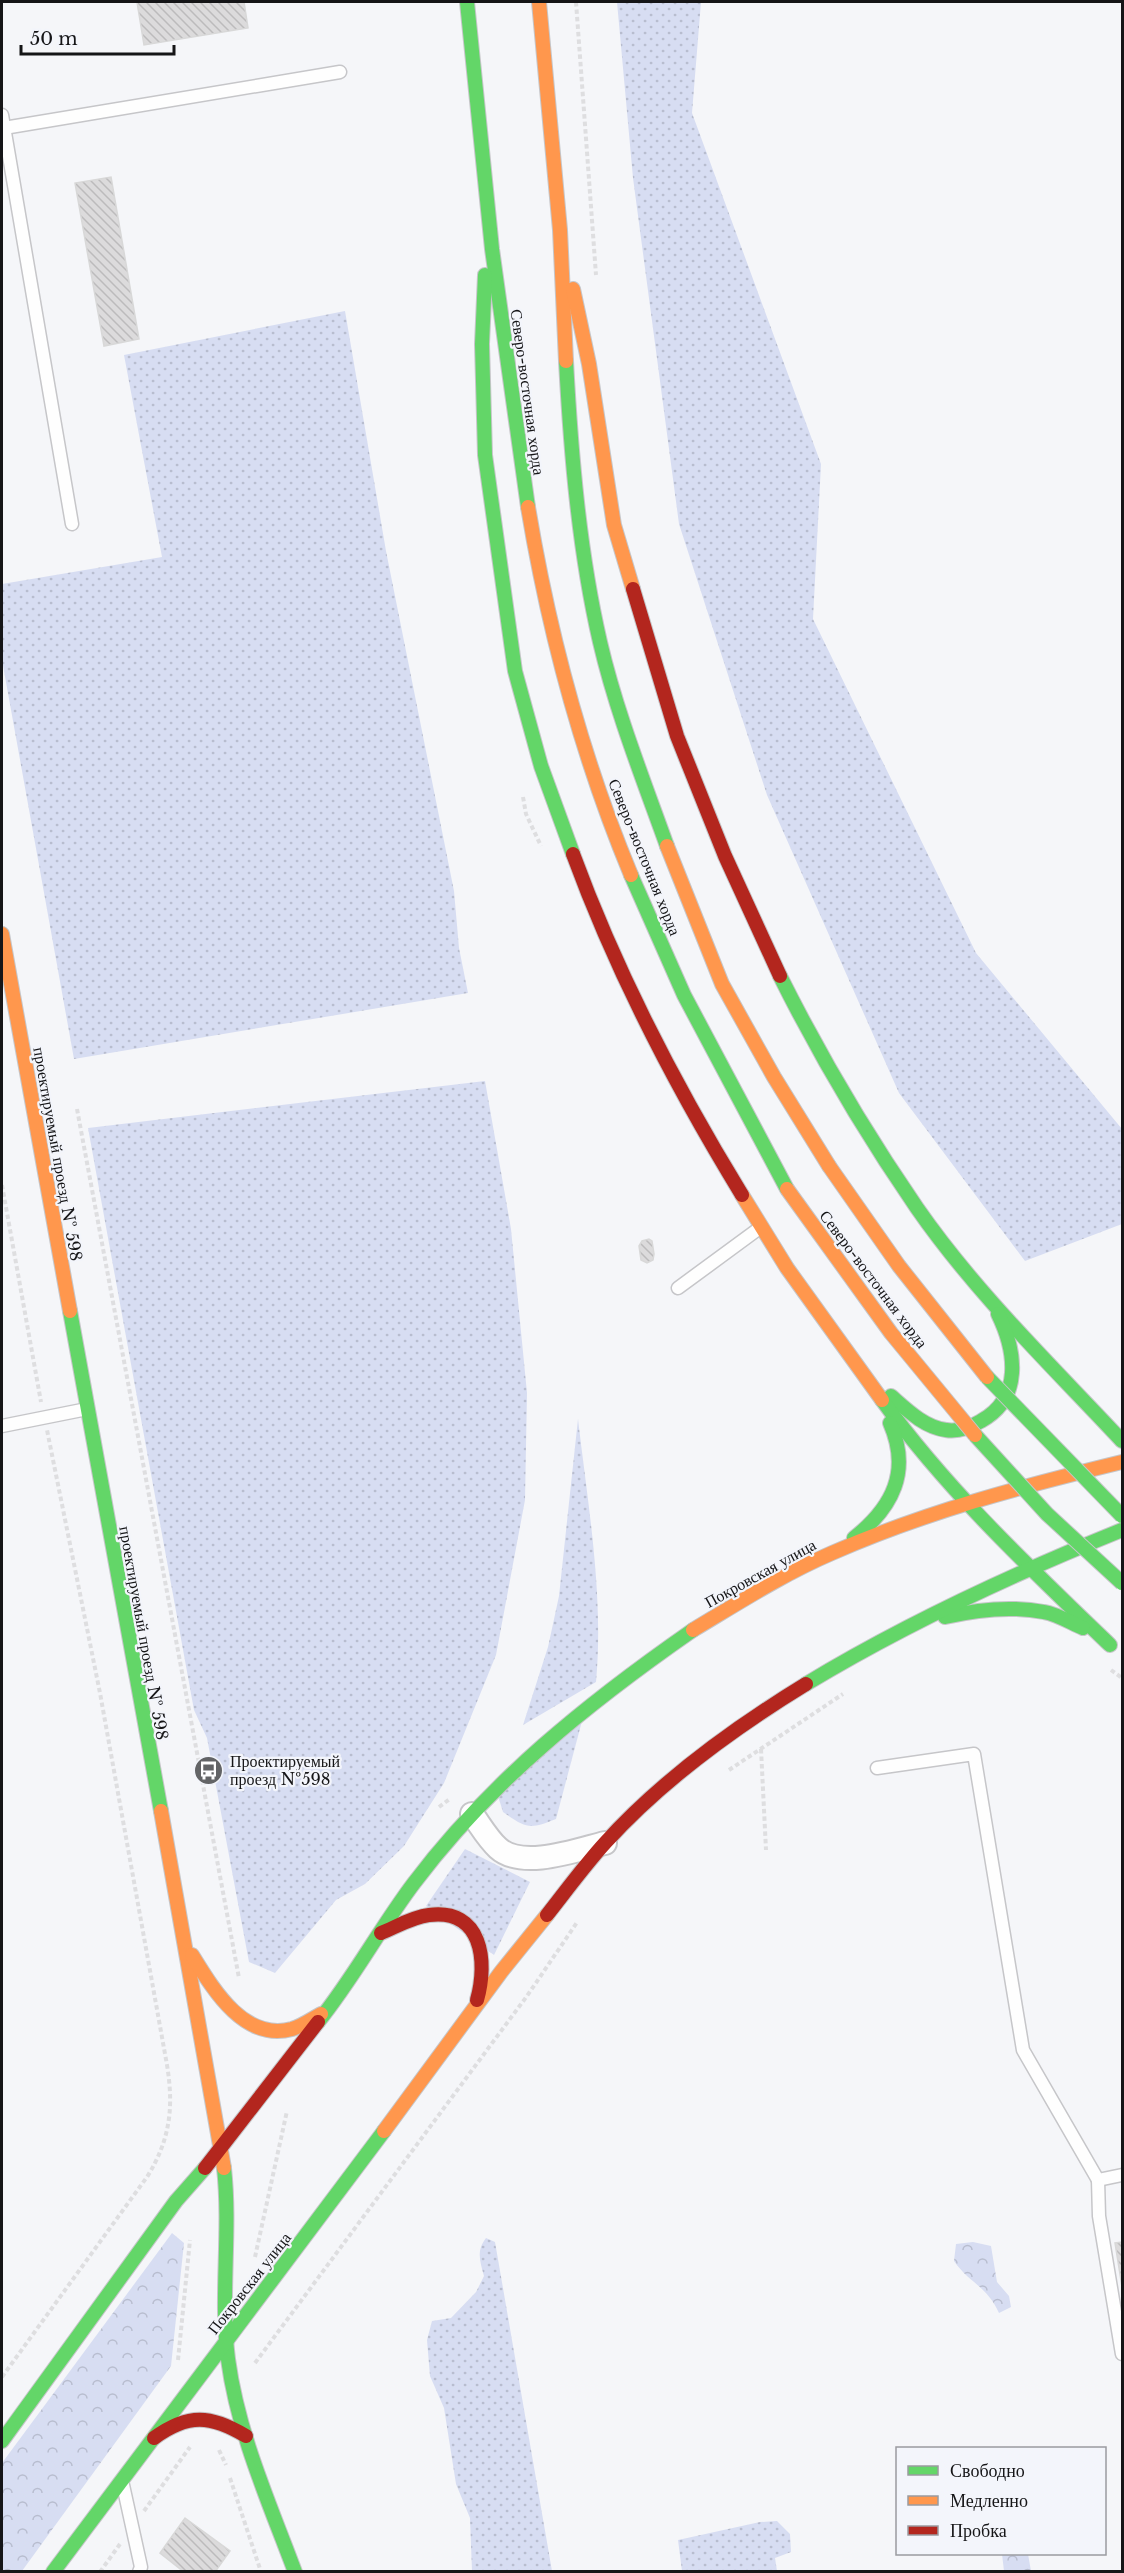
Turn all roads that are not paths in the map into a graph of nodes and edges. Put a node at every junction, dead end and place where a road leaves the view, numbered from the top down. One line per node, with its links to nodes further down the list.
1 (467, 2): 6 (main road, Северо-восточная хорда)
2 (539, 2): 7 (main road, Северо-восточная хорда)
3 (340, 72): 5 (lane)
4 (2, 115): 5 (lane)
5 (4, 128): 8 (lane)
6 (488, 215): 10 (main road); 23 (main road, Северо-восточная хорда, bridge)
7 (560, 230): 12 (main road); 19 (main road, Северо-восточная хорда, bridge)
8 (72, 524)
9 (2, 934): 14 (main road, проектируемый проезд № 598)
10 (762, 1226): 11 (lane); 13 (main road)
11 (678, 1288)
12 (990, 1300): 13 (main road); 16 (main road)
13 (857, 1365): 18 (main road); 21 (main road)
14 (87, 1409): 15 (lane); 31 (main road, проектируемый проезд № 598)
15 (2, 1426)
16 (1122, 1441)
17 (1122, 1462): 18 (main road, Покровская улица)
18 (966, 1503): 21 (main road, Покровская улица); 22 (main road)
19 (1122, 1516)
20 (1122, 1530): 22 (main road)
21 (831, 1554): 28 (main road, Покровская улица)
22 (1028, 1567): 24 (main road); 25 (main road)
23 (1122, 1583)
24 (915, 1624): 25 (main road); 29 (main road)
25 (1110, 1646): 26 (main road)
26 (1122, 1654)
27 (878, 1768): 36 (lane)
28 (472, 1814): 29 (street); 30 (main road, Покровская улица)
29 (605, 1843): 33 (main road, Покровская улица)
30 (381, 1933): 32 (main road); 33 (main road)
31 (181, 1935): 32 (main road); 34 (main road, проектируемый проезд № 598)
32 (327, 2011): 34 (main road)
33 (472, 2015): 37 (main road, Покровская улица)
34 (222, 2148): 37 (main road, проектируемый проезд № 598); 40 (main road)
35 (1122, 2175): 36 (lane)
36 (1098, 2180): 38 (lane)
37 (227, 2340): 39 (main road, проектируемый проезд № 598); 41 (main road, Покровская улица)
38 (1122, 2354)
39 (246, 2436): 41 (main road); 45 (main road, проектируемый проезд № 598)
40 (2, 2441)
41 (145, 2446): 42 (main road, Покровская улица)
42 (122, 2477): 43 (lane); 44 (main road, Покровская улица)
43 (142, 2570)
44 (53, 2571)
45 (295, 2571)

